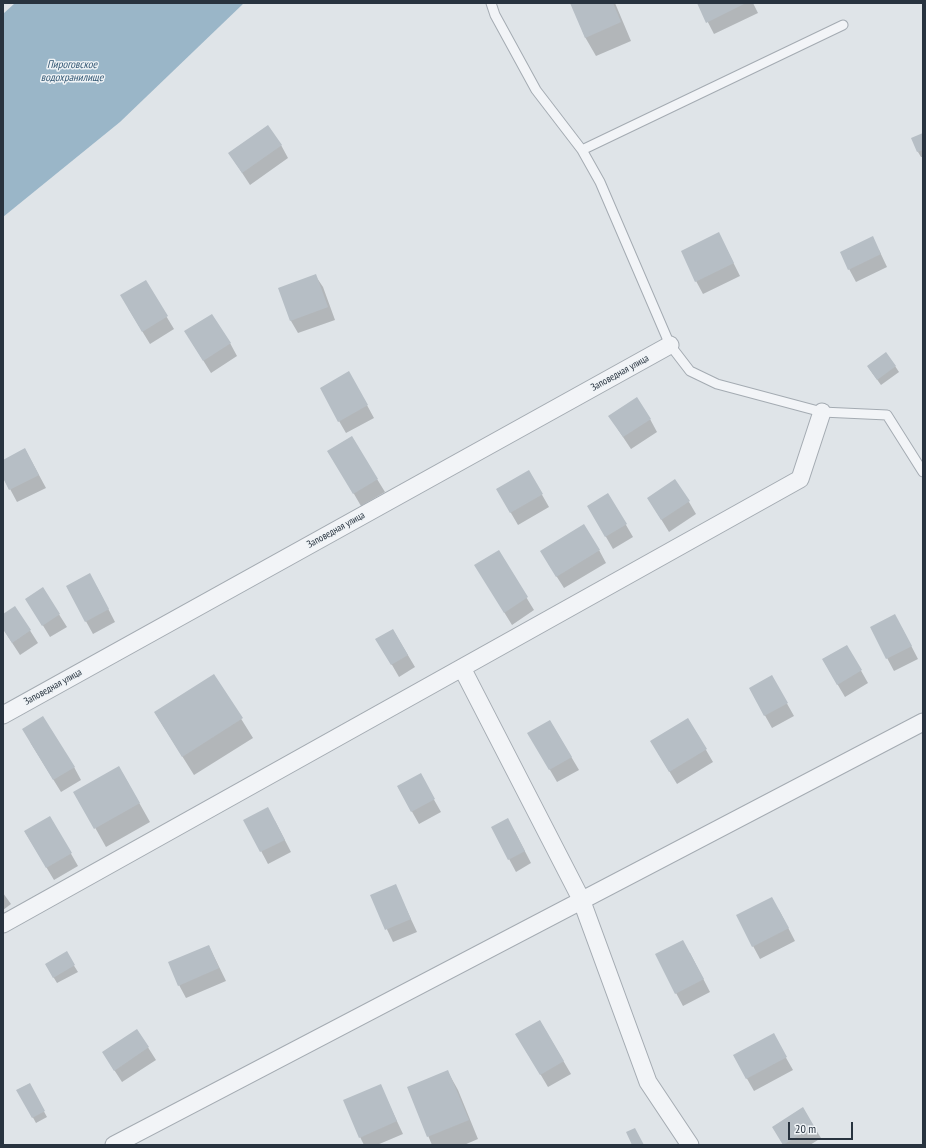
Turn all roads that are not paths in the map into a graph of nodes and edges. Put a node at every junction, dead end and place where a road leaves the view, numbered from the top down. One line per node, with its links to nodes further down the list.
1 (491, 3): 3 (lane)
2 (843, 25): 3 (lane)
3 (582, 150): 4 (lane)
4 (670, 345): 5 (lane); 8 (street, Заповедная улица)
5 (822, 412): 6 (lane); 7 (street)
6 (923, 472)
7 (462, 668): 10 (street); 11 (street)
8 (3, 715)
9 (923, 722): 10 (street)
10 (581, 899): 12 (street); 13 (street)
11 (3, 924)
12 (114, 1145)
13 (690, 1145)

